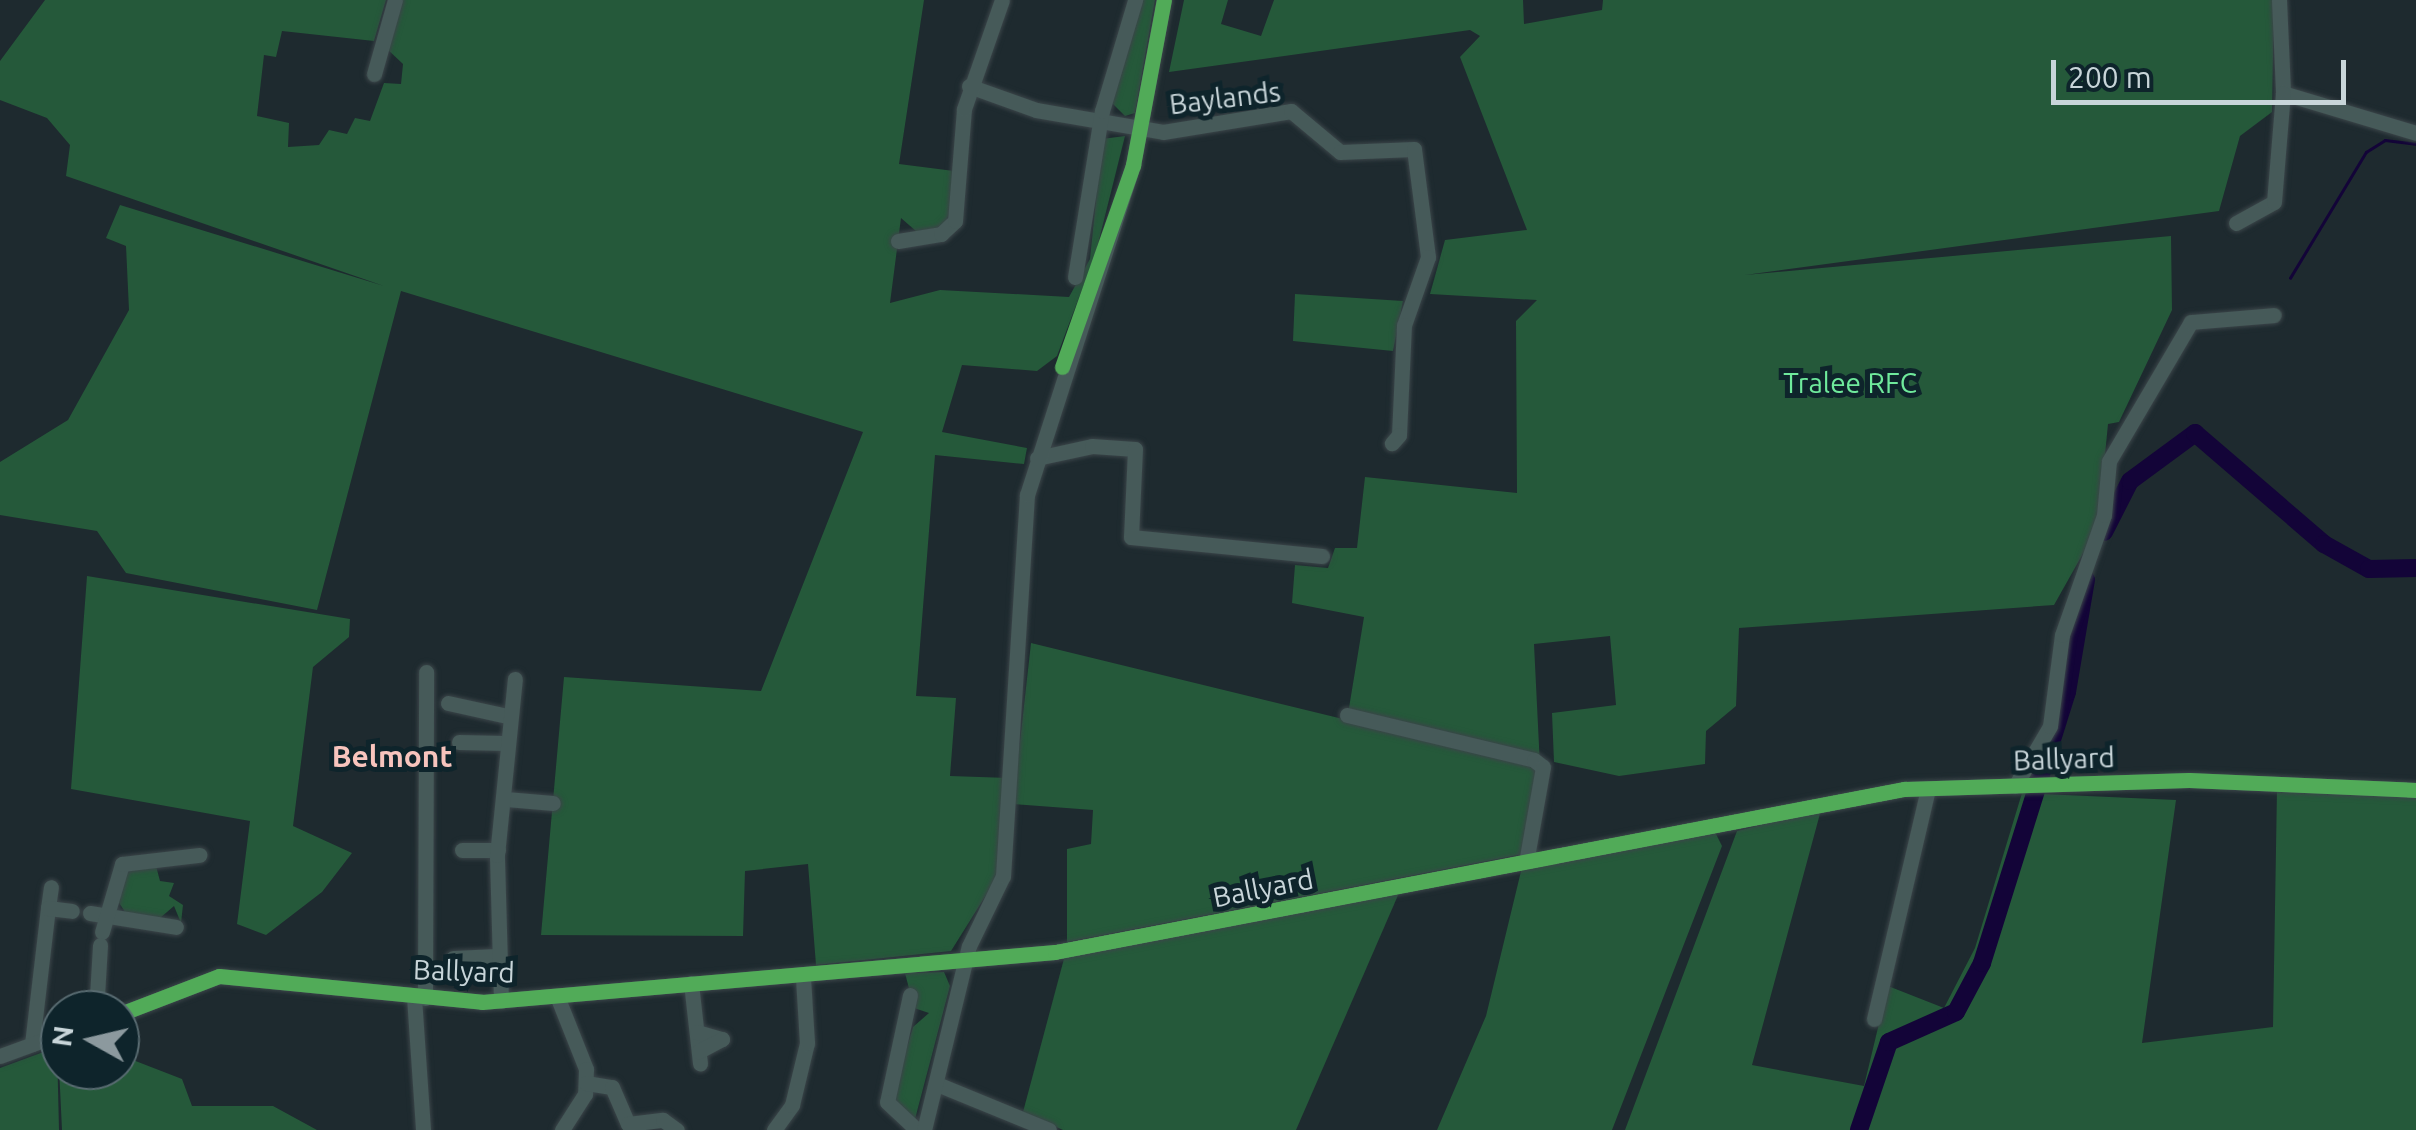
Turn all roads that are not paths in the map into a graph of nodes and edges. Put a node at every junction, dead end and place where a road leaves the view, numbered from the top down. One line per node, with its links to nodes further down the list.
1 (395, 0): 6 (street)
2 (1002, 0): 7 (street)
3 (1135, 0): 9 (street)
4 (1164, 0): 10 (street)
5 (2278, 0): 8 (street)
6 (374, 74)
7 (969, 86): 9 (street); 12 (street)
8 (2282, 93): 11 (street); 13 (street)
9 (1100, 120): 10 (street); 14 (street)
10 (1142, 130): 16 (street, Baylands); 19 (street)
11 (2416, 133)
12 (908, 222)
13 (2236, 224)
14 (1075, 277)
15 (2274, 316): 28 (street)
16 (1392, 443)
17 (1135, 449): 18 (street); 19 (street); 20 (street)
18 (1154, 450)
19 (1037, 458): 44 (street)
20 (1322, 556)
21 (426, 672): 50 (street)
22 (516, 678): 24 (street)
23 (1347, 715): 36 (street)
24 (507, 716): 25 (street); 27 (street)
25 (459, 724)
26 (458, 742): 27 (street)
27 (506, 743): 31 (street)
28 (2021, 786): 29 (street, Ballyard); 30 (street, Ballyard)
29 (1928, 788): 36 (street, Ballyard); 53 (street)
30 (2416, 790)
31 (506, 799): 32 (street); 34 (street)
32 (553, 803)
33 (462, 850): 34 (street)
34 (498, 850): 42 (street)
35 (199, 855): 40 (street)
36 (1526, 857): 44 (street, Ballyard)
37 (51, 887): 38 (street)
38 (48, 908): 39 (street); 55 (street)
39 (72, 910)
40 (99, 926): 41 (street); 47 (street)
41 (176, 927)
42 (496, 956): 43 (street); 51 (street)
43 (453, 958)
44 (964, 963): 45 (street, Ballyard); 59 (street)
45 (803, 977): 46 (street, Ballyard); 63 (street)
46 (690, 983): 49 (street, Ballyard); 57 (street)
47 (97, 990)
48 (910, 995): 64 (street)
49 (557, 996): 51 (street, Ballyard); 58 (street)
50 (419, 997): 51 (street, Ballyard); 52 (street, Ballyard); 60 (street)
51 (501, 1000)
52 (140, 1006)
53 (1874, 1019)
54 (40, 1041): 55 (street)
55 (32, 1044): 56 (street)
56 (0, 1056)
57 (699, 1057)
58 (586, 1083): 61 (street); 62 (street)
59 (938, 1084): 65 (street); 66 (street)
60 (423, 1130)
61 (562, 1130)
62 (676, 1130)
63 (774, 1130)
64 (917, 1130)
65 (924, 1130)
66 (1049, 1130)

